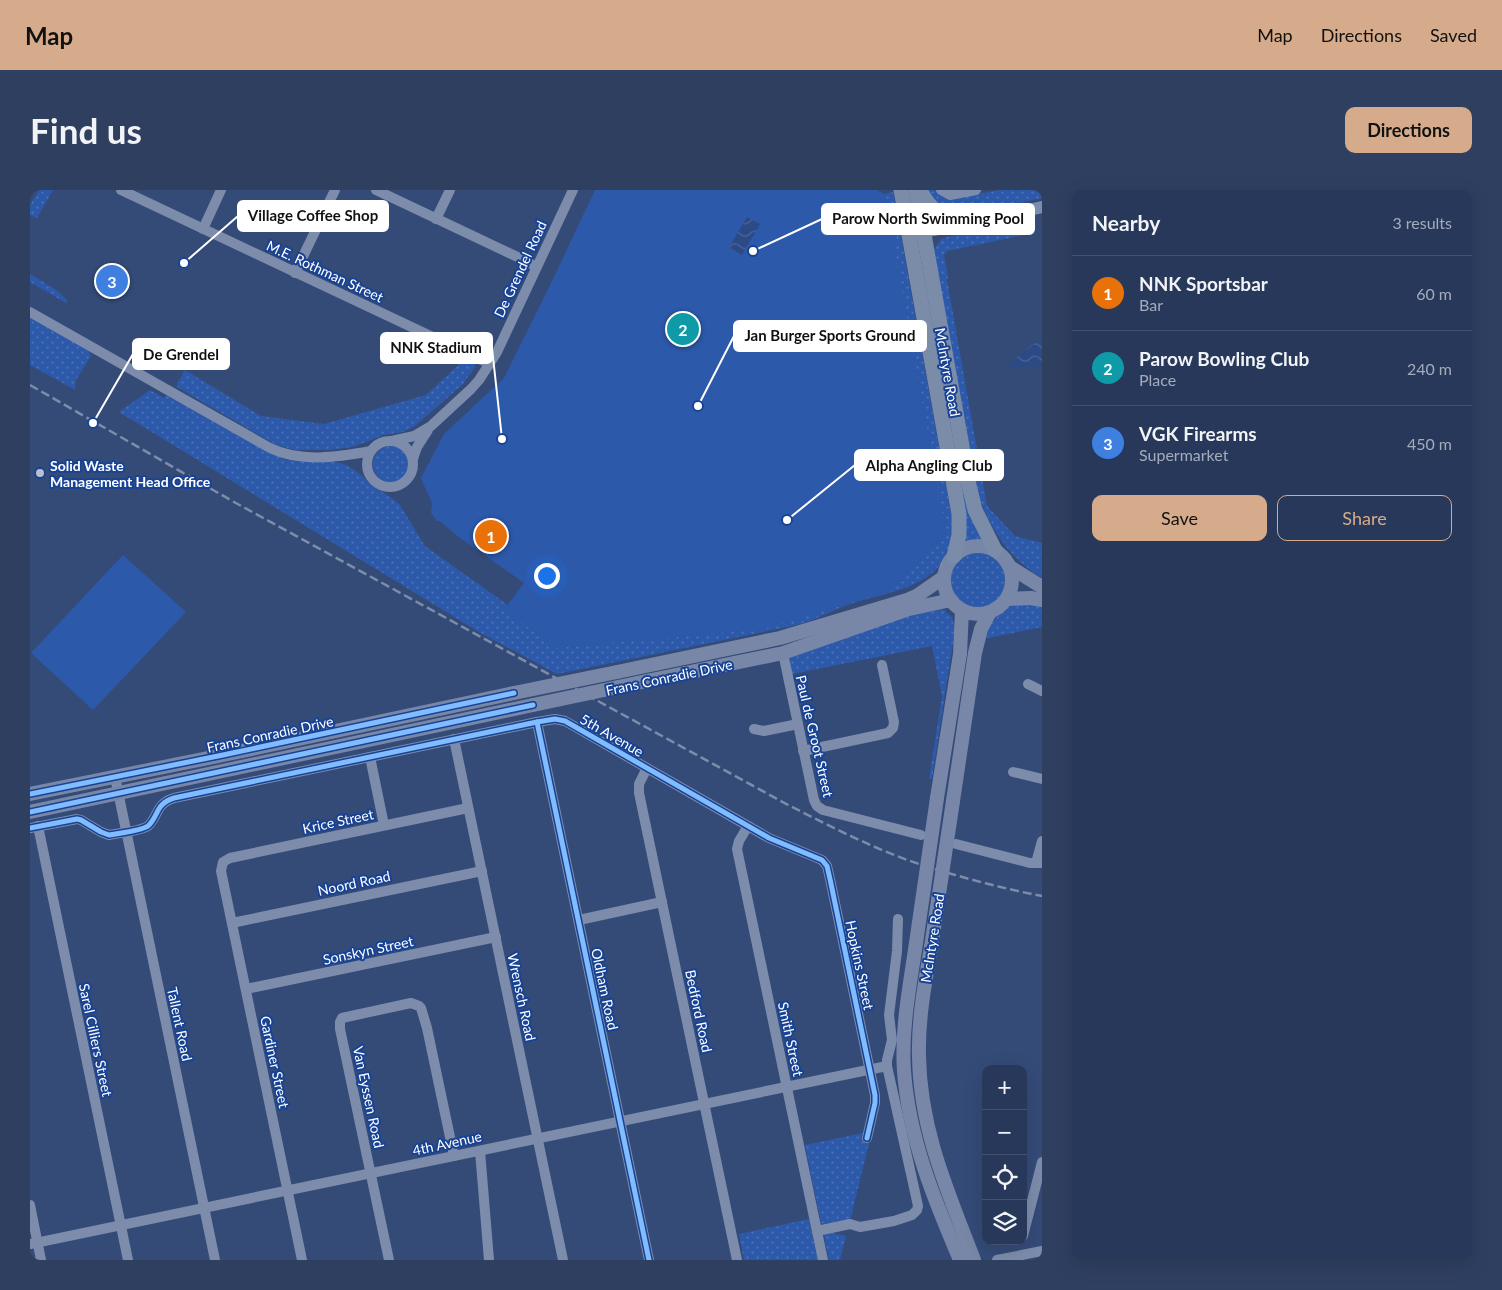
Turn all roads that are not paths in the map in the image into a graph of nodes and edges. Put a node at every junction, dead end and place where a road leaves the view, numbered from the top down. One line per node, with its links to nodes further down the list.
1 (121, 190): 15 (street, M.E. Rothman Street)
2 (221, 190): 15 (street)
3 (335, 190): 18 (street)
4 (376, 190): 13 (street)
5 (450, 190): 13 (street)
6 (573, 190): 17 (street, De Grendel Road)
7 (901, 190): 16 (main road, McIntyre Road)
8 (916, 190): 16 (main road, McIntyre Road)
9 (920, 190): 14 (main road)
10 (941, 190): 11 (street)
11 (976, 190)
12 (1042, 207): 14 (street)
13 (436, 218): 17 (street)
14 (962, 224): 16 (street)
15 (203, 229): 18 (street, M.E. Rothman Street)
16 (916, 233): 25 (main road, McIntyre Road); 26 (main road, McIntyre Road)
17 (536, 267): 20 (street, De Grendel Road)
18 (295, 273): 20 (street, M.E. Rothman Street)
19 (30, 312): 23 (street)
20 (490, 364): 21 (street, De Grendel Road)
21 (431, 426): 22 (street, De Grendel Road); 24 (street, De Grendel Road)
22 (392, 441): 23 (street); 24 (street)
23 (371, 451): 24 (street)
24 (413, 460)
25 (995, 550): 26 (main road); 27 (main road)
26 (954, 556): 28 (main road)
27 (1010, 567): 29 (main road); 30 (main road)
28 (944, 577): 31 (main road); 47 (main road, Frans Conradie Drive, bridge)
29 (1042, 587)
30 (1007, 599): 32 (main road); 34 (main road)
31 (951, 600): 33 (main road); 35 (main road, Frans Conradie Drive)
32 (1042, 600)
33 (962, 610): 34 (main road); 101 (main road, McIntyre Road, bridge)
34 (990, 612): 102 (main road, McIntyre Road, bridge)
35 (783, 653): 40 (street, Paul de Groot Street); 50 (main road, Frans Conradie Drive, bridge)
36 (882, 665): 43 (street)
37 (1028, 684): 38 (street)
38 (1042, 691)
39 (537, 722): 42 (street, 5th Avenue); 45 (street, 5th Avenue); 66 (street, Oldham Road)
40 (798, 724): 41 (street); 43 (street, Paul de Groot Street)
41 (754, 729)
42 (454, 739): 44 (street, 5th Avenue); 51 (street, Wrensch Road)
43 (804, 751): 57 (street, Paul de Groot Street)
44 (370, 757): 53 (street); 56 (street, 5th Avenue)
45 (647, 768): 54 (street, 5th Avenue); 64 (street, Bedford Road)
46 (1013, 772): 48 (street)
47 (115, 777): 49 (main road, Frans Conradie Drive); 50 (street, Tallent Road)
48 (1042, 779)
49 (30, 794)
50 (119, 794): 52 (main road, Frans Conradie Drive); 56 (street, Tallent Road)
51 (468, 808): 53 (street, Krice Street); 63 (street, Wrensch Road)
52 (30, 812)
53 (384, 825): 62 (street, Krice Street)
54 (748, 826): 61 (street, 5th Avenue); 72 (street, Smith Street)
55 (34, 827): 56 (street, 5th Avenue); 85 (street, Sarel Cilliers Street)
56 (126, 832): 83 (street, Tallent Road)
57 (921, 835)
58 (1042, 841): 60 (street)
59 (956, 844): 60 (street)
60 (1039, 863)
61 (827, 866): 71 (street, Hopkins Street)
62 (221, 871): 67 (street, Gardiner Street)
63 (482, 871): 67 (street, Noord Road); 68 (street, Wrensch Road)
64 (662, 902): 66 (street); 73 (street, Bedford Road)
65 (898, 919): 70 (street)
66 (579, 920): 74 (street, Oldham Road)
67 (232, 923): 69 (street, Gardiner Street)
68 (496, 937): 69 (street, Sonskyn Street); 76 (street, Wrensch Road)
69 (246, 989): 81 (street, Gardiner Street)
70 (887, 1066): 71 (street, 4th Avenue); 86 (street)
71 (870, 1070): 72 (street, 4th Avenue); 75 (street, Hopkins Street)
72 (787, 1087): 73 (street, 4th Avenue); 86 (street, Smith Street)
73 (704, 1104): 74 (street, 4th Avenue); 99 (street, Bedford Road)
74 (621, 1121): 76 (street, 4th Avenue); 98 (street, Oldham Road)
75 (867, 1138)
76 (538, 1139): 77 (street, 4th Avenue); 97 (street, Wrensch Road)
77 (480, 1151): 78 (street, 4th Avenue); 96 (street)
78 (454, 1156): 80 (street, 4th Avenue); 80 (street, Van Eyssen Road)
79 (1042, 1162): 84 (street)
80 (371, 1173): 81 (street, 4th Avenue); 95 (street, Van Eyssen Road)
81 (288, 1190): 83 (street, 4th Avenue); 94 (street, Gardiner Street)
82 (30, 1205): 87 (street)
83 (204, 1208): 85 (street, 4th Avenue); 93 (street, Tallent Road)
84 (1027, 1220)
85 (120, 1226): 87 (street, 4th Avenue); 92 (street, Sarel Cilliers Street)
86 (817, 1231): 100 (street, Smith Street)
87 (34, 1243): 91 (street)
88 (1021, 1245): 90 (street)
89 (1042, 1251): 90 (street)
90 (1018, 1256): 103 (street)
91 (42, 1260)
92 (128, 1260)
93 (215, 1260)
94 (302, 1260)
95 (389, 1260)
96 (489, 1260)
97 (563, 1260)
98 (650, 1260)
99 (736, 1260)
100 (823, 1260)
101 (960, 1260)
102 (974, 1260)
103 (997, 1260)

